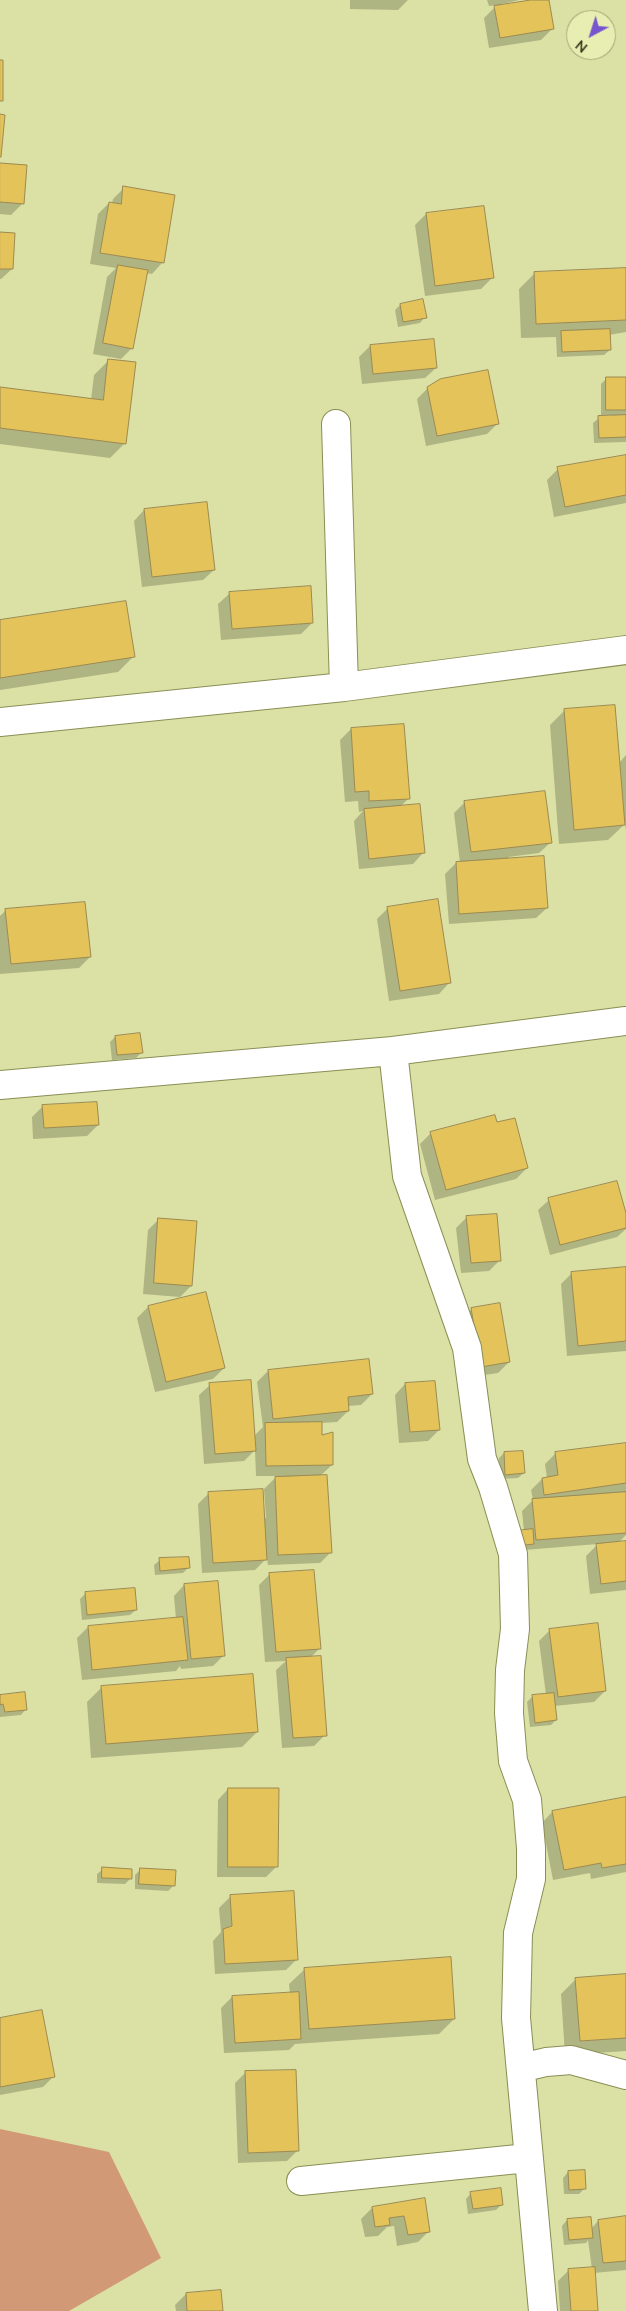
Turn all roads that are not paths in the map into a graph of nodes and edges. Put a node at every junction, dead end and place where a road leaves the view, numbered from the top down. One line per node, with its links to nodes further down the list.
1 (336, 424): 3 (street)
2 (626, 650): 3 (street)
3 (344, 687): 4 (street)
4 (0, 722)
5 (626, 1021): 6 (street)
6 (393, 1051): 7 (street); 8 (street)
7 (0, 1085)
8 (521, 2068): 9 (street); 10 (street)
9 (626, 2075)
10 (528, 2158): 11 (street); 12 (street)
11 (301, 2181)
12 (543, 2311)

